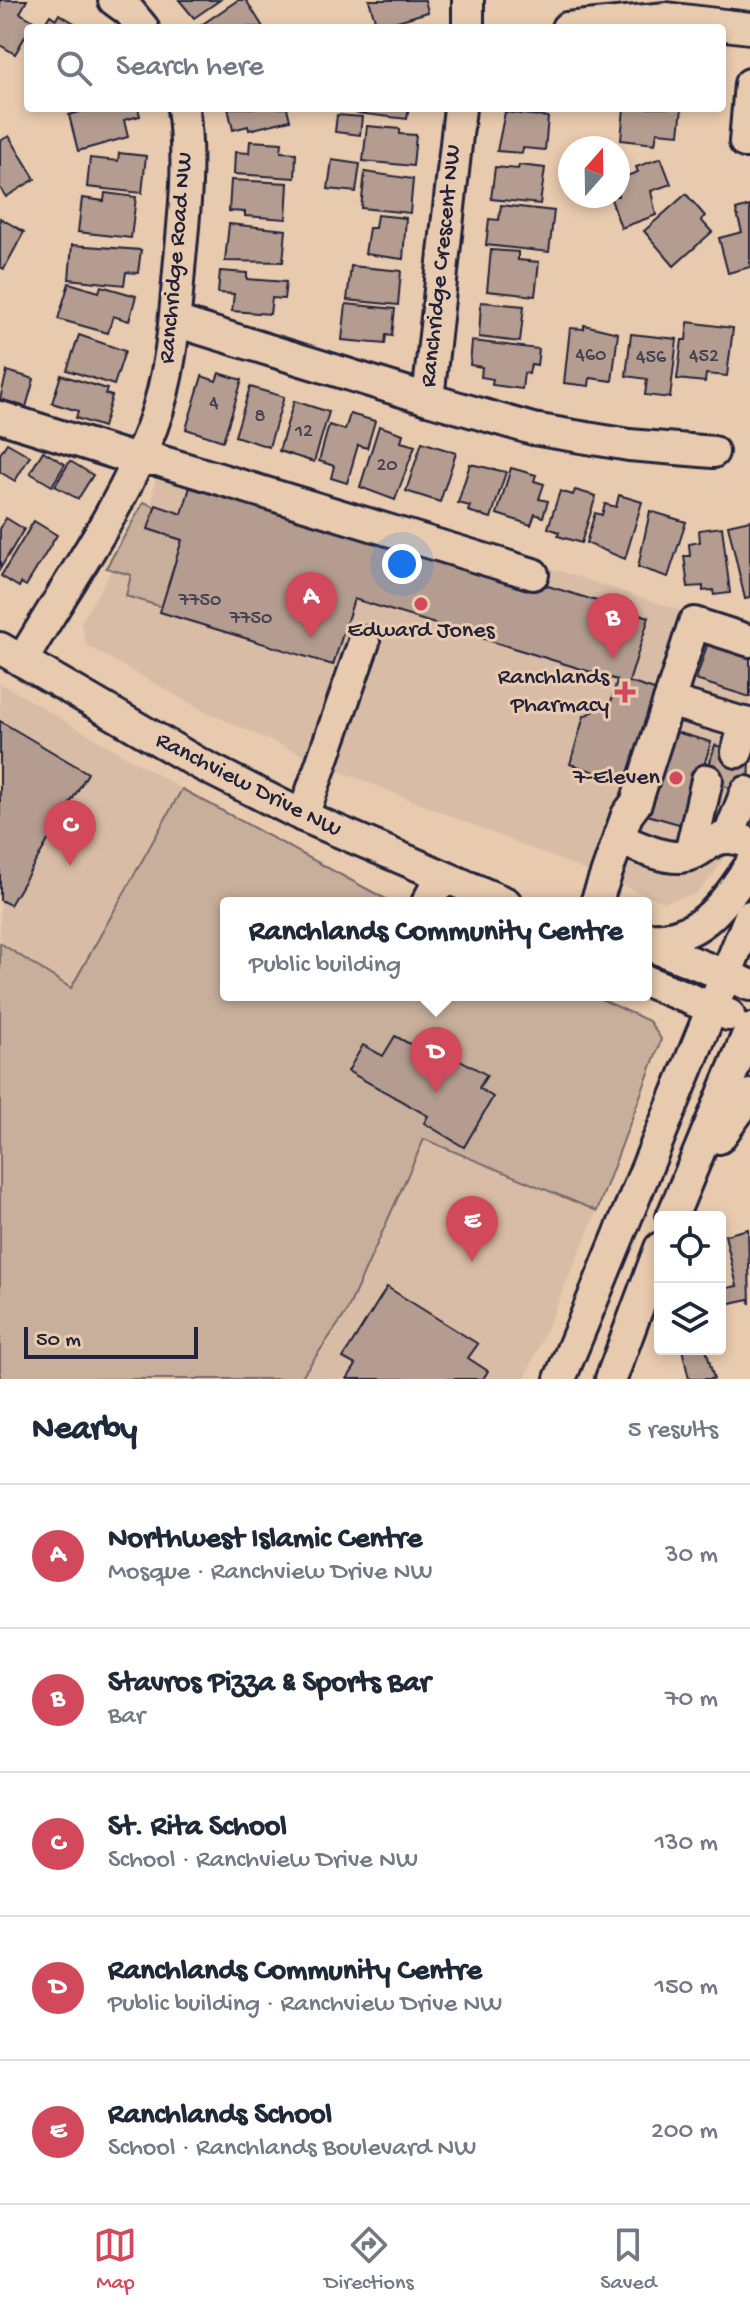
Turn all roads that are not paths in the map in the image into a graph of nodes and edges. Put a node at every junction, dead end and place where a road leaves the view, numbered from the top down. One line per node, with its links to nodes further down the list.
1 (114, 0): 3 (street)
2 (468, 0): 4 (street)
3 (140, 24)
4 (468, 24)
5 (607, 24): 6 (street)
6 (716, 24)
7 (726, 25): 8 (street)
8 (750, 28)
9 (750, 84): 12 (street)
10 (184, 112): 13 (street, Ranchridge Road NW)
11 (460, 112): 14 (street, Ranchridge Crescent NW)
12 (745, 142)
13 (175, 321): 14 (street, Ranchridge Crescent NW); 17 (street, Ranchridge Road NW)
14 (428, 399): 16 (street)
15 (0, 417): 17 (street)
16 (713, 452)
17 (137, 460): 18 (street); 21 (street, Ranchridge Road NW)
18 (533, 574)
19 (750, 641): 22 (street)
20 (364, 642): 24 (street)
21 (11, 655): 24 (street, Ranchview Drive NW)
22 (669, 701): 23 (street); 25 (street)
23 (735, 733)
24 (303, 816): 28 (street, Ranchview Drive NW)
25 (619, 839): 26 (street); 31 (street)
26 (720, 843): 26 (street)
27 (750, 866): 33 (street)
28 (449, 879): 29 (street); 30 (street, Ranchview Drive NW)
29 (430, 897)
30 (492, 897)
31 (598, 897)
32 (750, 916): 35 (street)
33 (652, 940)
34 (652, 944): 35 (street)
35 (738, 980): 37 (street)
36 (652, 984): 37 (street)
37 (712, 1009): 38 (street); 42 (street)
38 (750, 1026): 40 (street)
39 (750, 1095): 40 (street)
40 (674, 1210)
41 (654, 1264): 43 (street)
42 (560, 1379)
43 (611, 1379)

